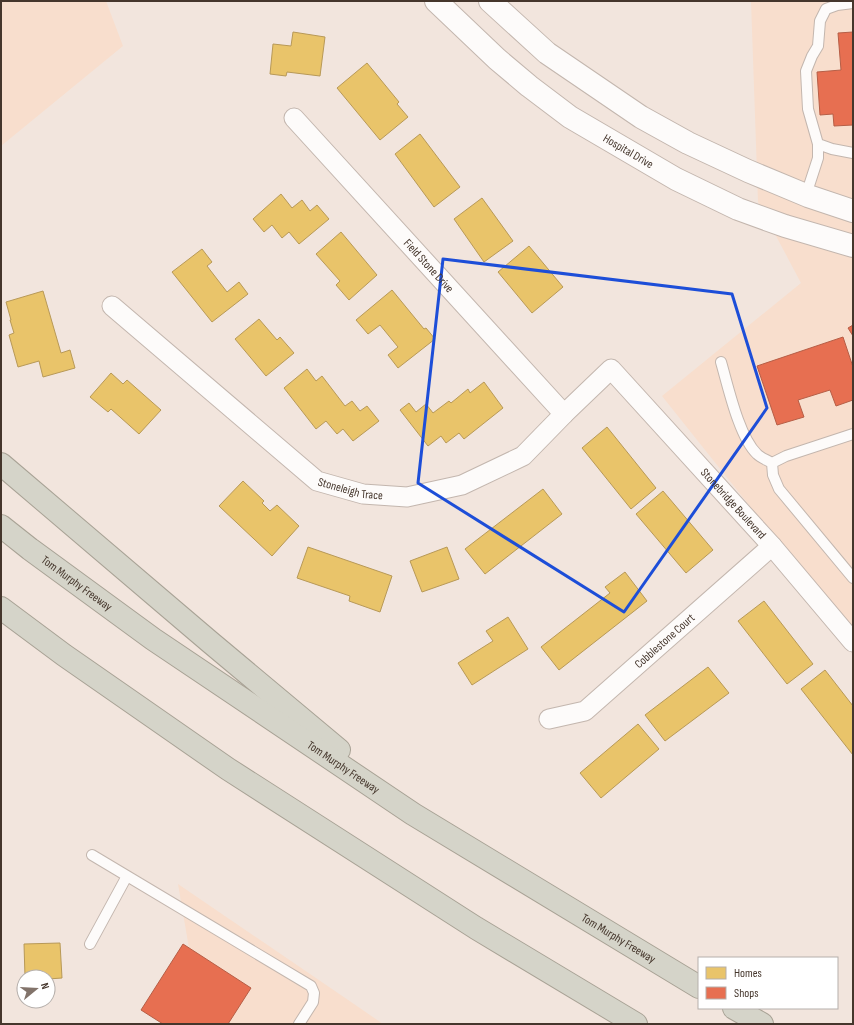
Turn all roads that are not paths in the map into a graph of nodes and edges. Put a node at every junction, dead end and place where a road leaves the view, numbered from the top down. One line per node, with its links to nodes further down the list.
1 (436, 1): 9 (street, Hospital Drive)
2 (490, 1): 7 (street)
3 (853, 3): 5 (lane)
4 (294, 118): 13 (street, Field Stone Drive)
5 (818, 144): 6 (lane); 7 (lane)
6 (853, 153)
7 (806, 195): 8 (street)
8 (853, 211)
9 (853, 246)
10 (112, 306): 13 (street, Stoneleigh Trace)
11 (721, 362): 15 (lane)
12 (611, 369): 13 (street, Stoneleigh Trace); 18 (street, Stonebridge Boulevard)
13 (564, 414)
14 (853, 434): 15 (lane)
15 (772, 463): 19 (lane)
16 (1, 464): 23 (highway)
17 (1, 526): 23 (highway, Tom Murphy Freeway)
18 (772, 546): 21 (street, Stonebridge Boulevard); 22 (street, Cobblestone Court)
19 (853, 578)
20 (1, 608): 30 (highway)
21 (853, 642)
22 (549, 718)
23 (413, 814): 27 (highway, Tom Murphy Freeway)
24 (92, 855): 25 (lane)
25 (127, 876): 26 (lane); 29 (lane)
26 (90, 944)
27 (698, 986)
28 (736, 1009): 31 (highway)
29 (299, 1024)
30 (636, 1024)
31 (762, 1024)

